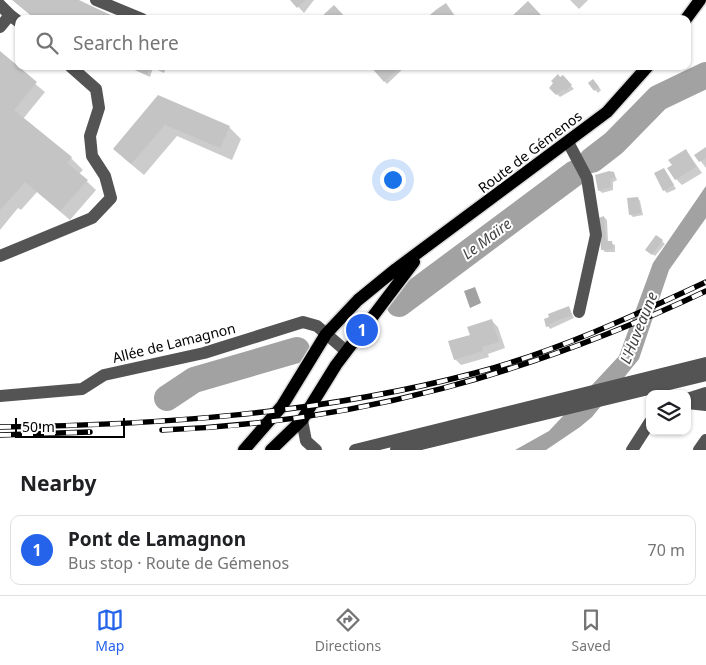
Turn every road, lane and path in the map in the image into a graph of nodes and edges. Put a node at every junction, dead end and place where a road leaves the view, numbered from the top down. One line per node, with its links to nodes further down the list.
1 (96, 0): 4 (street)
2 (700, 0): 5 (main road)
3 (0, 5): 6 (street)
4 (132, 15)
5 (689, 15)
6 (14, 18): 7 (street)
7 (0, 27)
8 (75, 70): 12 (street)
9 (644, 70): 10 (main road, Route de Gémenos)
10 (568, 142): 11 (main road, Route de Gémenos); 13 (street)
11 (422, 252): 14 (main road, Route de Gémenos); 15 (main road, Route de Gémenos)
12 (0, 256)
13 (580, 312)
14 (326, 334): 15 (street, Allée de Lamagnon); 19 (street, Allée de Lamagnon); 28 (main road, Route de Gémenos)
15 (346, 351): 23 (main road, Route de Gémenos)
16 (706, 363): 26 (street)
17 (706, 375): 32 (street)
18 (706, 393): 20 (street)
19 (0, 396)
20 (691, 398)
21 (691, 403): 22 (street)
22 (706, 405)
23 (302, 420): 29 (main road, Route de Gémenos); 30 (street)
24 (646, 428): 33 (street)
25 (706, 440): 34 (street)
26 (383, 446): 27 (street)
27 (358, 449): 31 (street)
28 (244, 450)
29 (271, 450)
30 (316, 450)
31 (348, 450)
32 (396, 450)
33 (632, 450)
34 (699, 450)

